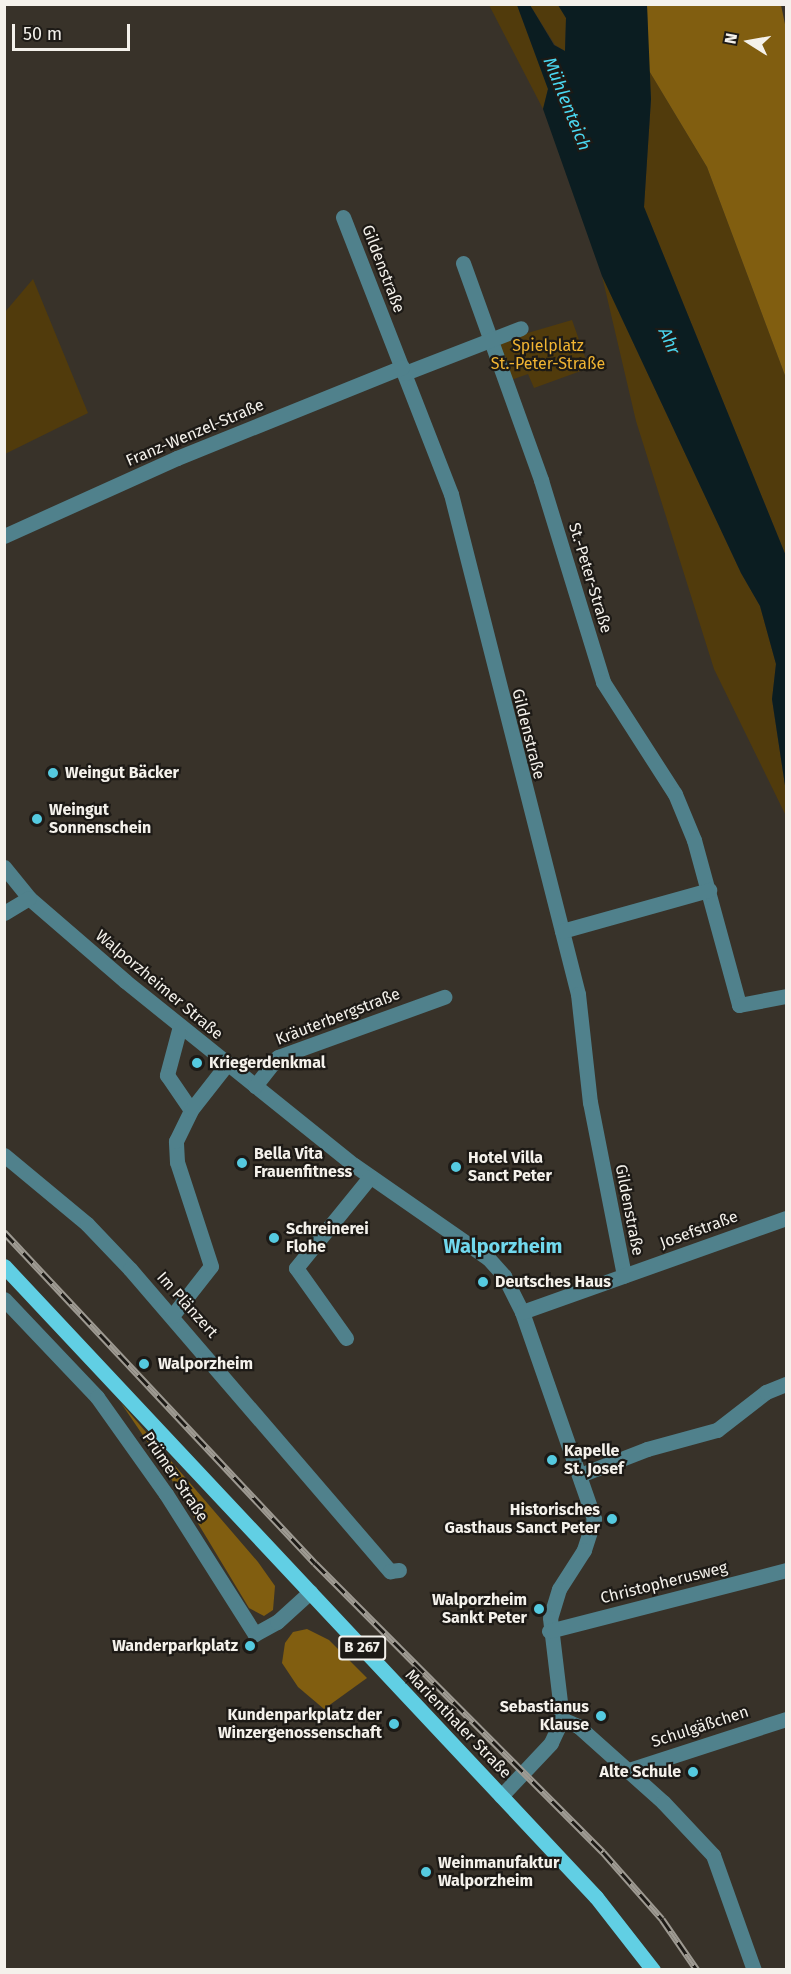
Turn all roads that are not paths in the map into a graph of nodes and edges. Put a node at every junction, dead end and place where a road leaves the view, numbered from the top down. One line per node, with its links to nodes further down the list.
1 (343, 217): 5 (street, Gildenstraße)
2 (463, 264): 4 (street, St.-Peter-Straße)
3 (521, 328): 4 (street, Franz-Wenzel-Straße)
4 (490, 340): 5 (street, Franz-Wenzel-Straße); 8 (street, St.-Peter-Straße)
5 (403, 370): 6 (street, Franz-Wenzel-Straße); 11 (street, Gildenstraße)
6 (4, 536)
7 (4, 867): 9 (street, Walporzheimer Straße)
8 (709, 890): 11 (street); 12 (street, St.-Peter-Straße)
9 (29, 898): 10 (street); 14 (street, Walporzheimer Straße)
10 (4, 913)
11 (562, 931): 22 (street, Gildenstraße)
12 (786, 996)
13 (444, 997): 16 (street, Kräuterbergstraße)
14 (180, 1026): 15 (street, Walporzheimer Straße); 17 (street)
15 (227, 1064): 16 (street, Walporzheimer Straße); 17 (street)
16 (255, 1086): 19 (street, Walporzheimer Straße)
17 (191, 1110): 25 (street)
18 (4, 1155): 25 (street, Im Plänzert)
19 (370, 1177): 24 (street, Walporzheimer Straße); 26 (street)
20 (786, 1218): 22 (street, Josefstraße)
21 (4, 1266): 31 (main road, Marienthaler Straße / B 267)
22 (624, 1276): 24 (street, Josefstraße)
23 (4, 1299): 31 (street, Prümer Straße)
24 (522, 1312): 28 (street, Walporzheimer Straße)
25 (172, 1316): 29 (street, Im Plänzert)
26 (346, 1338)
27 (786, 1384): 28 (street)
28 (580, 1475): 32 (street, Walporzheimer Straße)
29 (399, 1570)
30 (786, 1570): 32 (street, Christopherusweg)
31 (310, 1592): 36 (main road, Marienthaler Straße / B 267)
32 (549, 1631): 33 (street, Walporzheimer Straße)
33 (562, 1719): 35 (street); 36 (street)
34 (786, 1719): 35 (street, Schulgäßchen)
35 (626, 1771): 38 (street)
36 (501, 1796): 37 (main road, Marienthaler Straße / B 267)
37 (653, 1970)
38 (754, 1970)

